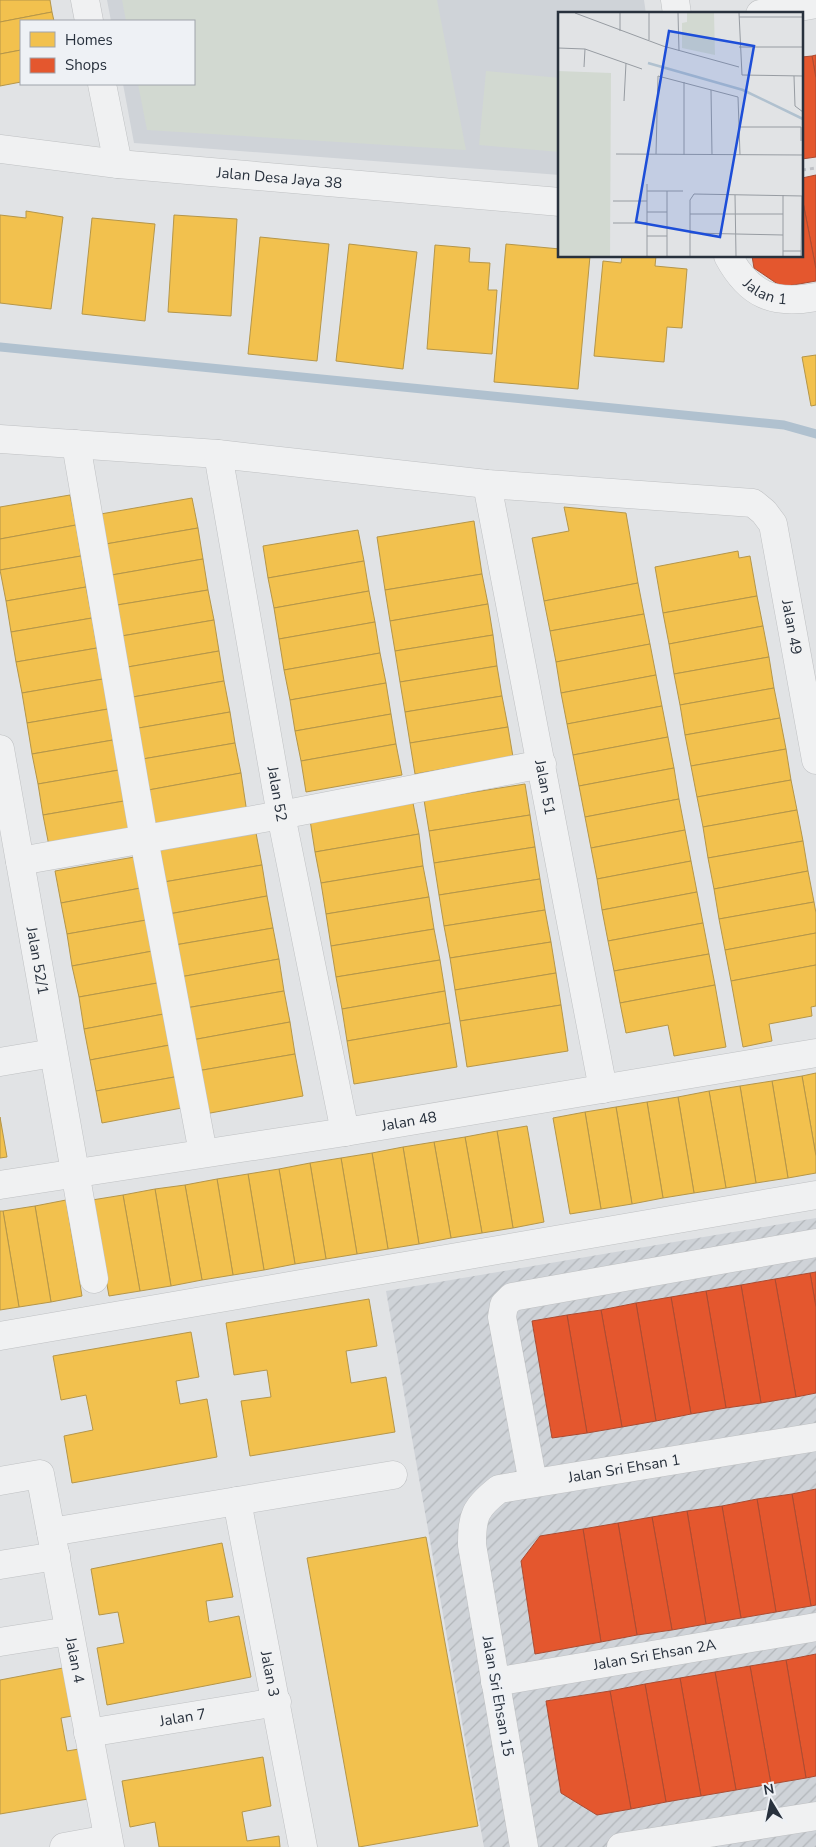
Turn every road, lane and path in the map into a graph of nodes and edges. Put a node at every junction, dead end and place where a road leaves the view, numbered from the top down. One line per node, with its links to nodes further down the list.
1 (85, 0): 4 (street)
2 (816, 4): 3 (street)
3 (771, 12)
4 (90, 20)
5 (102, 85): 7 (street)
6 (0, 149): 7 (street, Jalan Desa Jaya 38)
7 (118, 164): 8 (street, Jalan Desa Jaya 38)
8 (558, 202)
9 (729, 258): 10 (street, Jalan 1)
10 (816, 297)
11 (0, 439): 12 (street)
12 (76, 444): 13 (street); 19 (street)
13 (218, 454): 14 (street); 18 (street, Jalan 52)
14 (487, 484): 16 (street, Jalan 49); 17 (street, Jalan 51)
15 (0, 749): 20 (street, Jalan 52/1)
16 (816, 760)
17 (542, 764): 18 (street); 24 (street, Jalan 51)
18 (281, 814): 19 (street); 25 (street, Jalan 52)
19 (144, 839): 20 (street); 26 (street)
20 (20, 860): 21 (street, Jalan 52/1)
21 (54, 1052): 23 (street); 27 (street, Jalan 52/1)
22 (816, 1053): 24 (street, Jalan 48)
23 (0, 1062)
24 (603, 1089): 25 (street, Jalan 48)
25 (345, 1132): 26 (street, Jalan 48)
26 (203, 1153): 27 (street, Jalan 48)
27 (75, 1172): 28 (street, Jalan 48); 31 (street, Jalan 52/1)
28 (0, 1185)
29 (816, 1195): 32 (street)
30 (816, 1243): 36 (street)
31 (94, 1280)
32 (0, 1336)
33 (816, 1437): 36 (street, Jalan Sri Ehsan 1)
34 (393, 1475): 37 (street)
35 (0, 1481): 38 (street, Jalan 4)
36 (533, 1483): 39 (street, Jalan Sri Ehsan 1)
37 (238, 1501): 38 (street); 45 (street, Jalan 3)
38 (53, 1544): 40 (street); 42 (street, Jalan 4)
39 (472, 1545): 44 (street, Jalan Sri Ehsan 15)
40 (0, 1565)
41 (816, 1627): 44 (street, Jalan Sri Ehsan 2A)
42 (70, 1631): 43 (street); 46 (street, Jalan 4)
43 (0, 1642)
44 (495, 1682): 51 (street, Jalan Sri Ehsan 15)
45 (277, 1702): 46 (street, Jalan 7); 50 (street, Jalan 3)
46 (88, 1733): 48 (street, Jalan 4)
47 (816, 1816): 52 (street)
48 (109, 1843): 49 (street)
49 (64, 1847)
50 (303, 1847)
51 (524, 1847)
52 (621, 1847)

